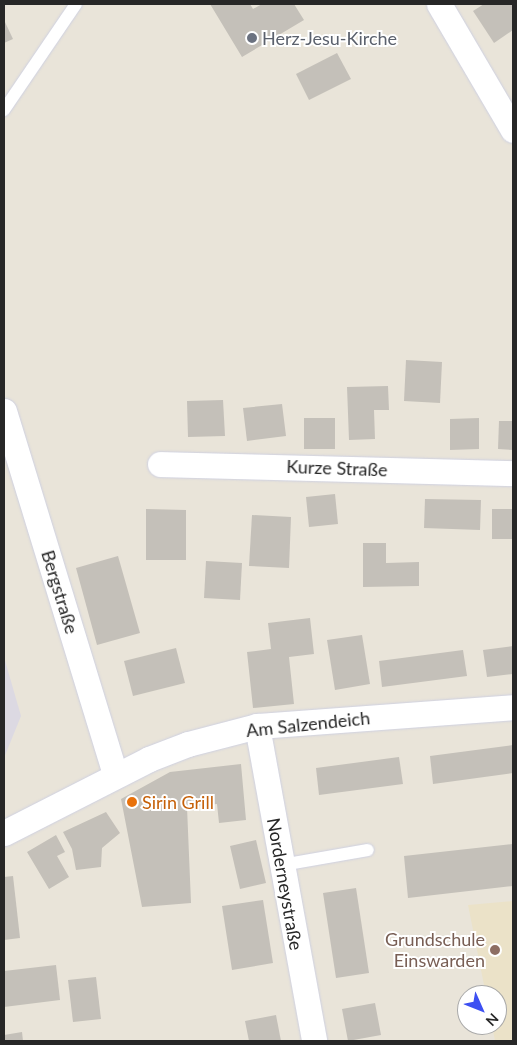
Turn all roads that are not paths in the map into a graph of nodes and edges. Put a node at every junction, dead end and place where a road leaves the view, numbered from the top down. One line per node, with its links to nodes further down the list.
1 (76, 4): 3 (lane)
2 (439, 4): 4 (street)
3 (4, 110)
4 (513, 130)
5 (4, 411): 10 (street, Bergstraße)
6 (160, 464): 7 (street, Kurze Straße)
7 (513, 473)
8 (513, 707): 9 (street, Am Salzendeich)
9 (257, 726): 10 (street, Am Salzendeich); 13 (street, Norderneystraße)
10 (115, 774): 11 (street, Am Salzendeich)
11 (4, 833)
12 (368, 850): 13 (lane)
13 (282, 865): 14 (street, Norderneystraße)
14 (314, 1041)

